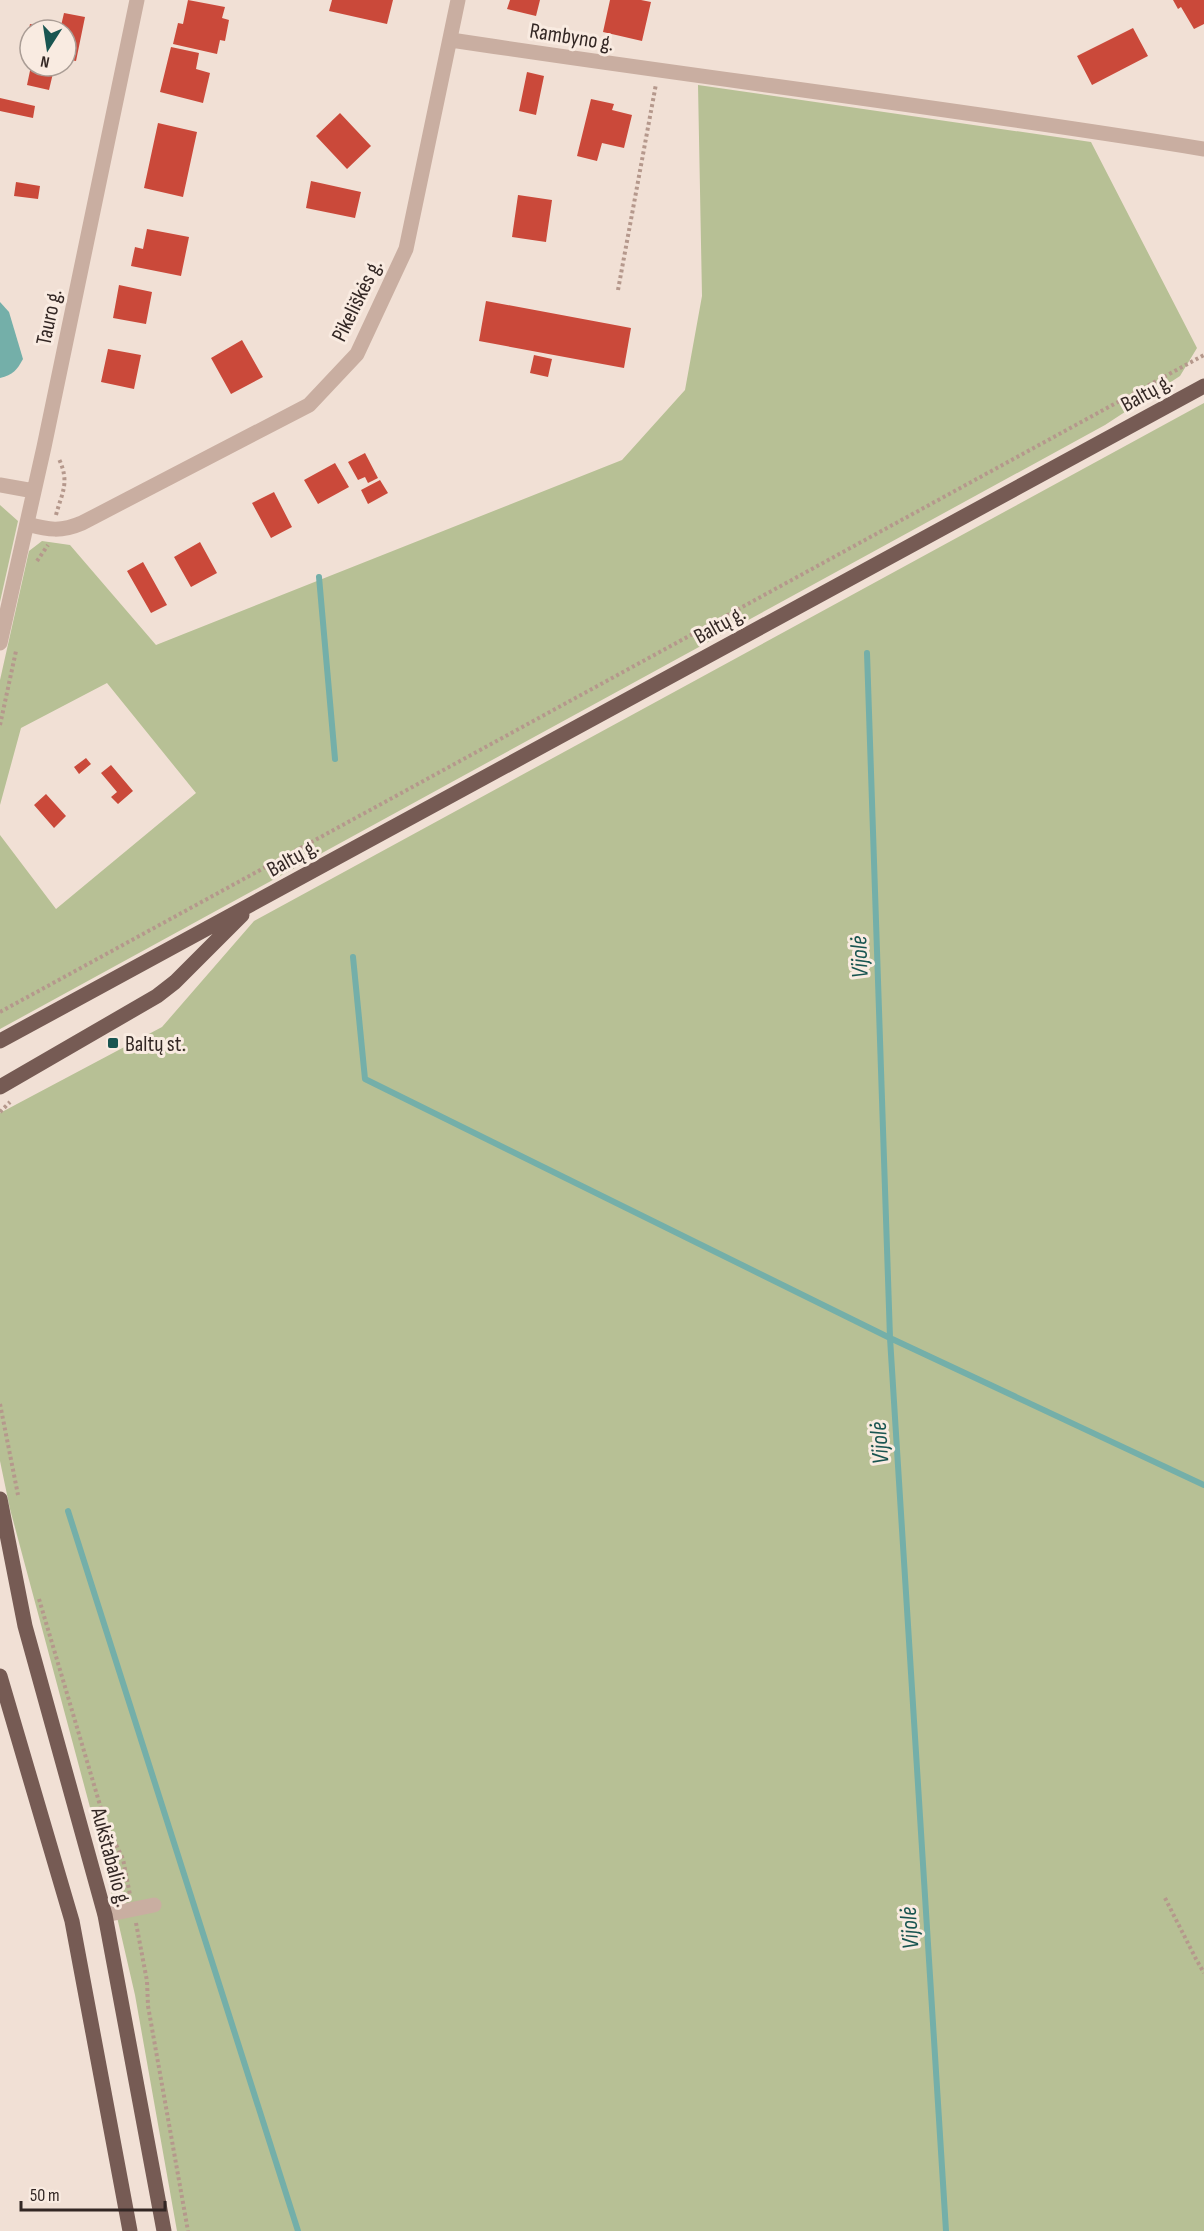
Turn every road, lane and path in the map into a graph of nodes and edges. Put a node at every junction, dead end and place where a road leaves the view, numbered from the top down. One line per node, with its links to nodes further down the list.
1 (137, 0): 9 (street, Tauro g.)
2 (458, 0): 3 (street, Pikeliškės g.)
3 (451, 40): 4 (street, Rambyno g.); 13 (street, Pikeliškės g.)
4 (658, 72): 5 (street, Rambyno g.); 6 (path)
5 (1204, 149)
6 (618, 290)
7 (1204, 356): 19 (path)
8 (1204, 386): 18 (main road, Baltų g.)
9 (44, 447): 11 (street, Tauro g.); 13 (path)
10 (0, 485): 11 (street)
11 (34, 491): 12 (street, Tauro g.)
12 (27, 524): 13 (street, Pikeliškės g.); 15 (street, Tauro g.)
13 (52, 530): 14 (path)
14 (34, 572)
15 (0, 643)
16 (17, 649): 17 (path)
17 (0, 725)
18 (255, 902): 20 (main road, Baltų g.); 21 (main road, Baltų g.)
19 (0, 1012)
20 (0, 1041)
21 (0, 1087)
22 (12, 1100): 23 (path)
23 (0, 1113)
24 (0, 1404): 25 (path)
25 (18, 1497)
26 (0, 1499): 32 (main road, Aukštabalio g.)
27 (36, 1590): 31 (path)
28 (0, 1676): 34 (main road)
29 (1166, 1898): 33 (path)
30 (153, 1905): 31 (street)
31 (133, 1910): 32 (street); 36 (path)
32 (105, 1915): 35 (main road, Aukštabalio g.)
33 (1204, 1972)
34 (130, 2231)
35 (164, 2231)
36 (188, 2231)

